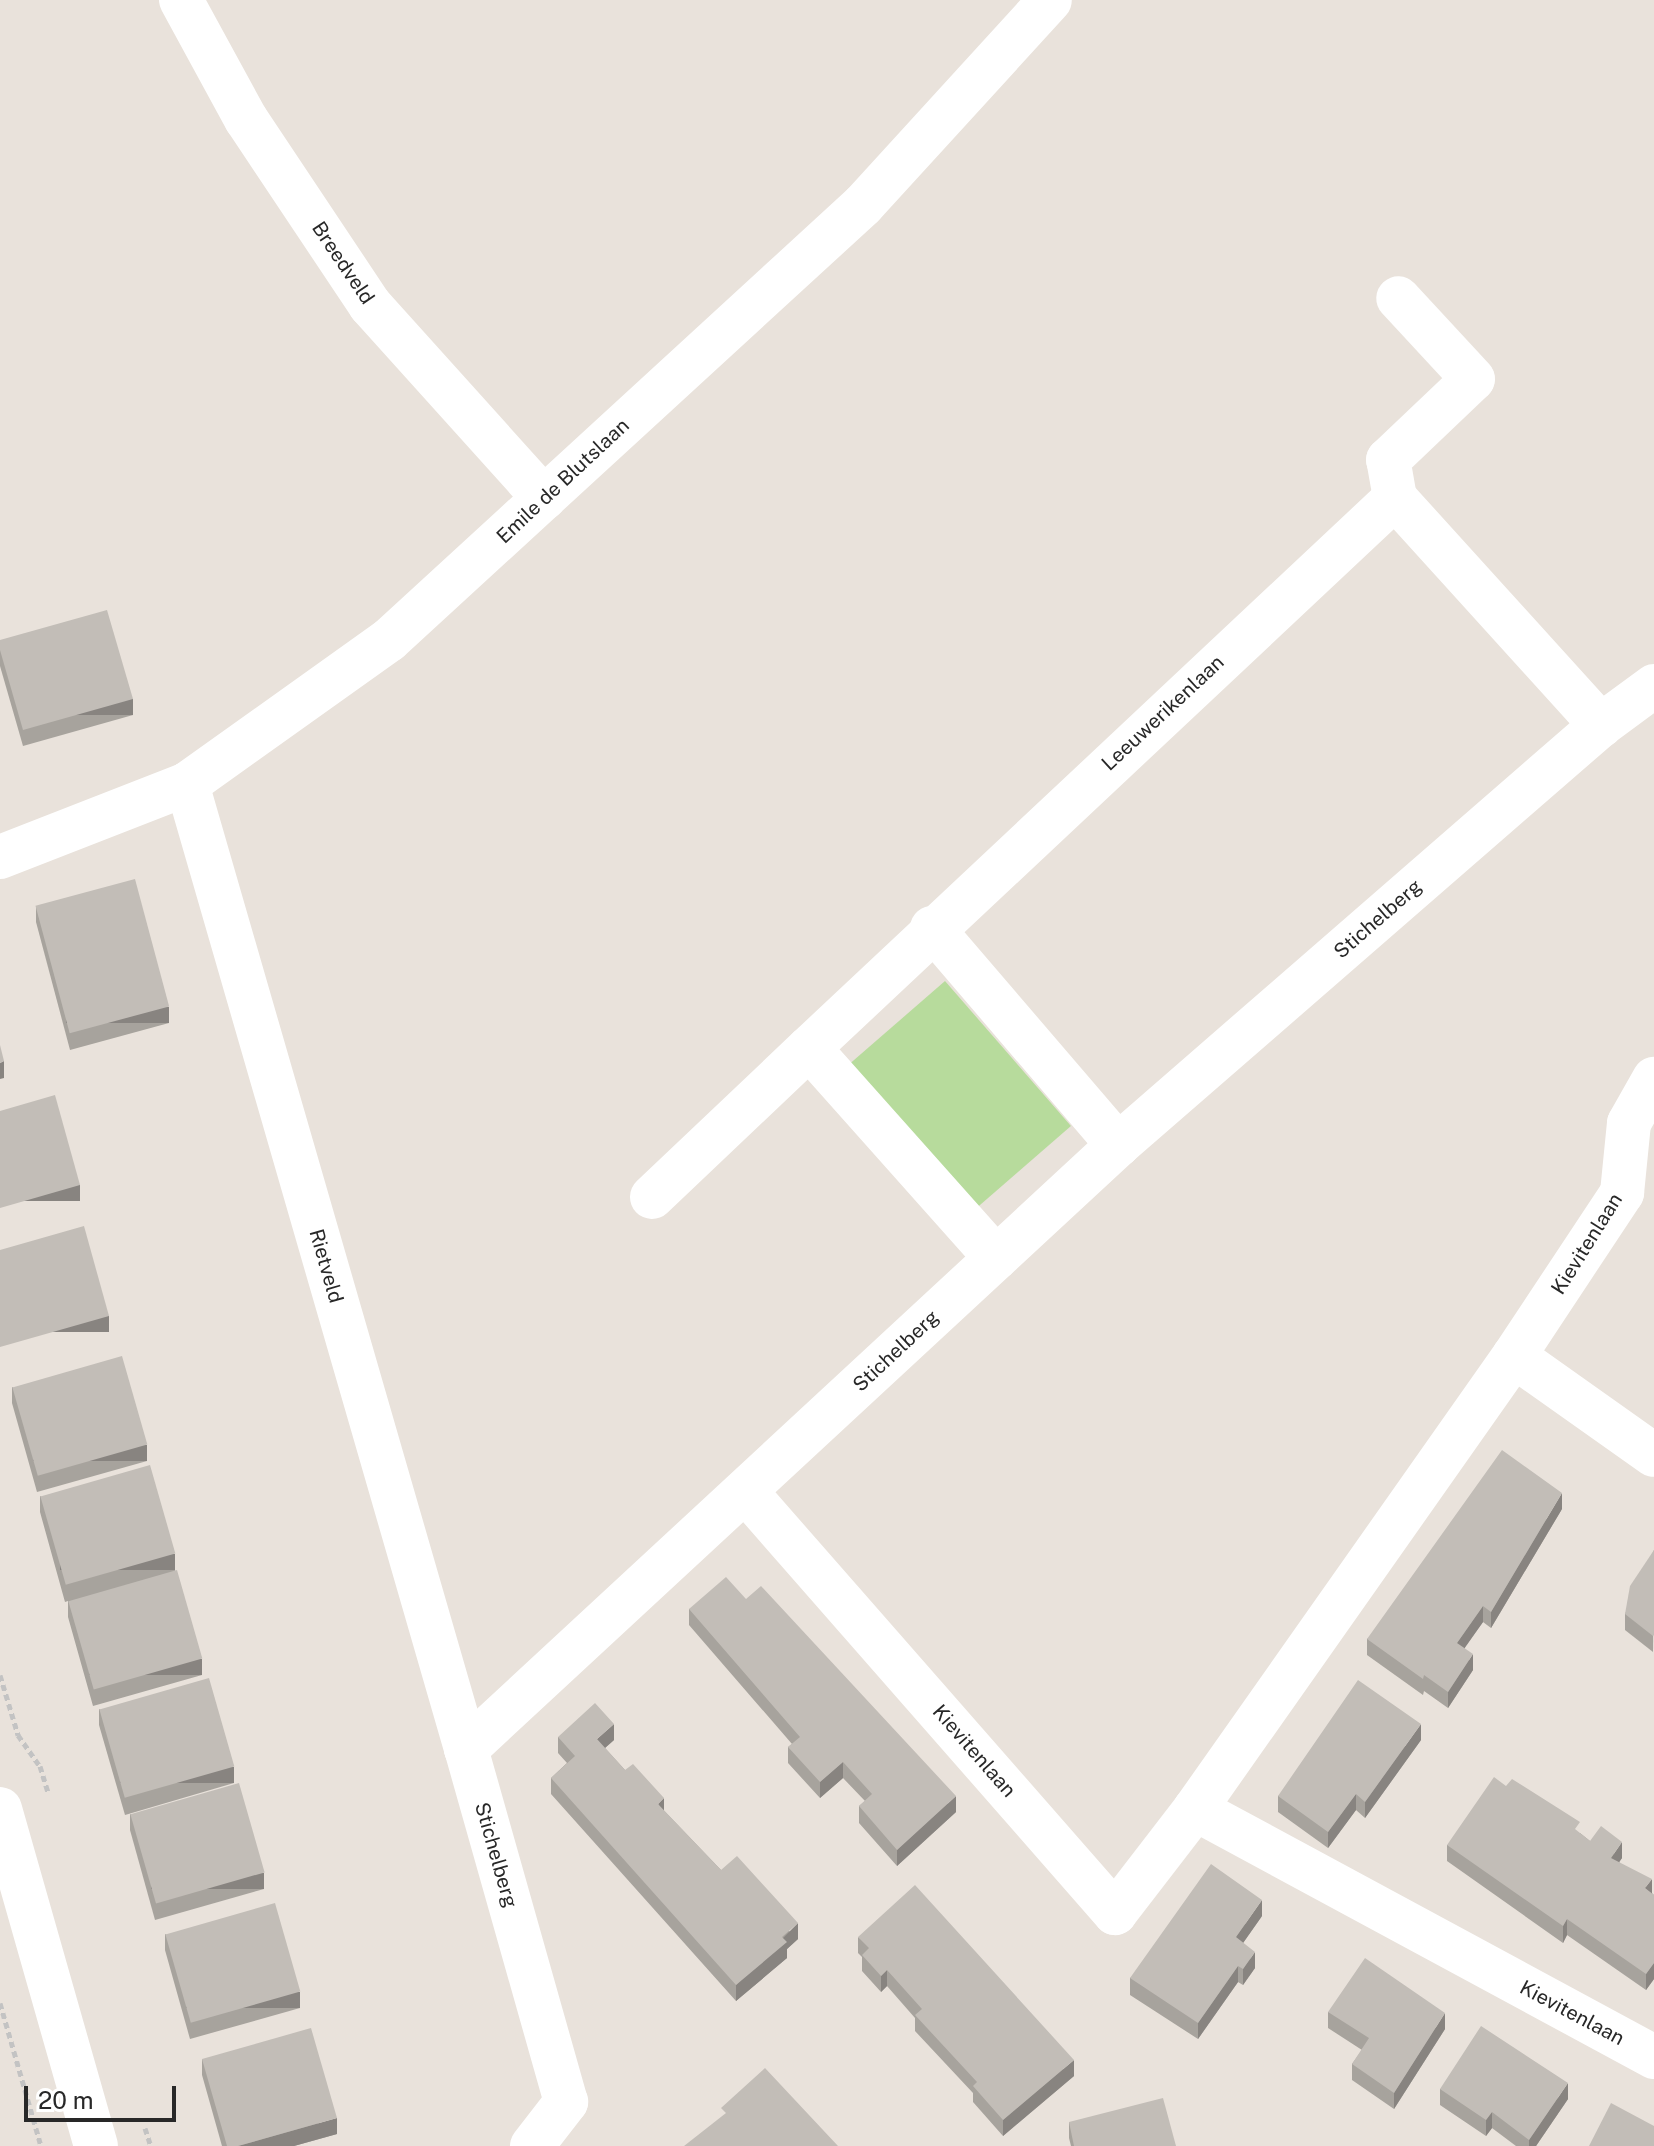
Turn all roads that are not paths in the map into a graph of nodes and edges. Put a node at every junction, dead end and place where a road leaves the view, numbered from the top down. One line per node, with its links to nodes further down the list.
1 (181, 0): 4 (street, Breedveld)
2 (1050, 0): 4 (street, Emile de Blutslaan)
3 (1398, 298): 5 (street)
4 (544, 498): 8 (street, Emile de Blutslaan)
5 (1395, 498): 7 (street); 10 (street, Leeuwerikenlaan)
6 (1654, 686): 7 (street, Stichelberg)
7 (1601, 725): 13 (street, Stichelberg)
8 (187, 784): 9 (street, Emile de Blutslaan); 19 (street, Rietveld)
9 (0, 857)
10 (932, 928): 11 (street, Leeuwerikenlaan); 13 (street)
11 (809, 1048): 14 (street, Leeuwerikenlaan); 15 (street)
12 (1654, 1079): 16 (street, Kievitenlaan)
13 (1118, 1145): 15 (street, Stichelberg)
14 (652, 1197)
15 (996, 1258): 18 (street, Stichelberg)
16 (1514, 1356): 17 (street); 21 (street, Kievitenlaan)
17 (1654, 1455)
18 (746, 1492): 19 (street, Stichelberg); 21 (street, Kievitenlaan)
19 (466, 1749): 24 (street, Stichelberg)
20 (0, 1809): 23 (street)
21 (1195, 1809): 22 (street, Kievitenlaan)
22 (1654, 2057)
23 (96, 2146)
24 (532, 2146)

